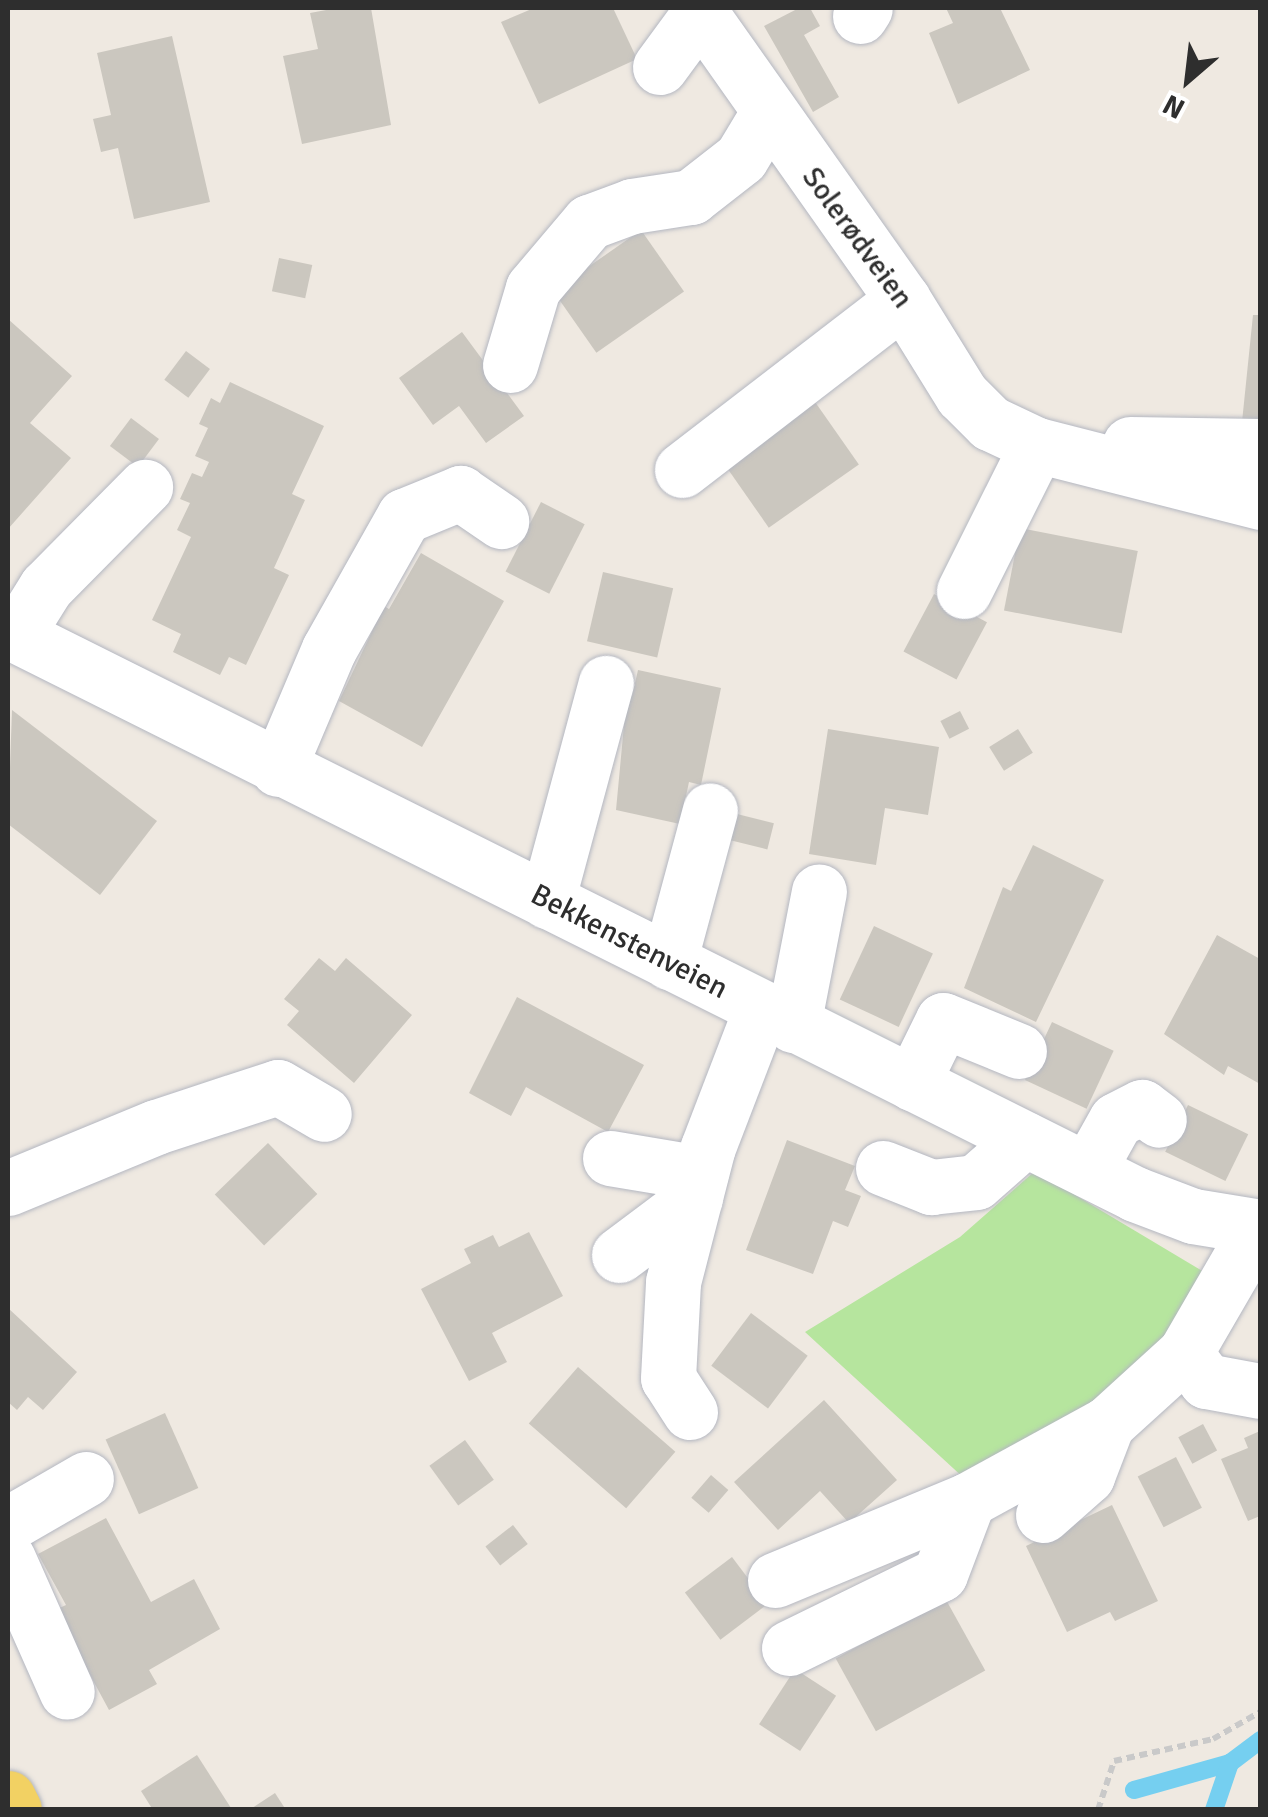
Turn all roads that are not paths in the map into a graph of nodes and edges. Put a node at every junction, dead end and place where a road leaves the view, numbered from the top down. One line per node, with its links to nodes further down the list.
1 (698, 10): 2 (street); 3 (street, Solerødveien)
2 (660, 67)
3 (768, 113): 4 (street, Solerødveien); 5 (street)
4 (903, 300): 6 (street, Solerødveien); 8 (street)
5 (510, 365)
6 (1037, 445): 7 (street); 10 (street); 12 (street)
7 (1260, 446)
8 (682, 470)
9 (145, 487): 13 (street)
10 (1260, 502)
11 (501, 521): 15 (street)
12 (964, 591)
13 (12, 633): 15 (street, Bekkenstenveien)
14 (606, 683): 18 (street)
15 (278, 769): 18 (street, Bekkenstenveien)
16 (710, 810): 19 (street)
17 (819, 891): 20 (street)
18 (547, 901): 19 (street, Bekkenstenveien)
19 (669, 962): 20 (street, Bekkenstenveien)
20 (777, 1017): 22 (street, Bekkenstenveien); 29 (street)
21 (1019, 1051): 22 (street)
22 (912, 1084): 25 (street, Bekkenstenveien)
23 (324, 1114): 30 (street)
24 (1158, 1120): 28 (street)
25 (1025, 1139): 27 (street); 28 (street, Bekkenstenveien)
26 (610, 1158): 29 (street)
27 (883, 1168)
28 (1088, 1170): 31 (street, Bekkenstenveien)
29 (698, 1185): 32 (street); 35 (street)
30 (8, 1188)
31 (1259, 1227): 33 (street)
32 (619, 1255)
33 (1186, 1353): 34 (street); 36 (street)
34 (1260, 1390)
35 (690, 1412)
36 (1107, 1424): 38 (street); 39 (street)
37 (86, 1479): 40 (street)
38 (968, 1500): 42 (street); 43 (street)
39 (1043, 1515)
40 (8, 1524)
41 (8, 1559): 44 (street)
42 (774, 1580)
43 (790, 1648)
44 (68, 1692)
45 (8, 1798): 46 (main road)
46 (14, 1810)

